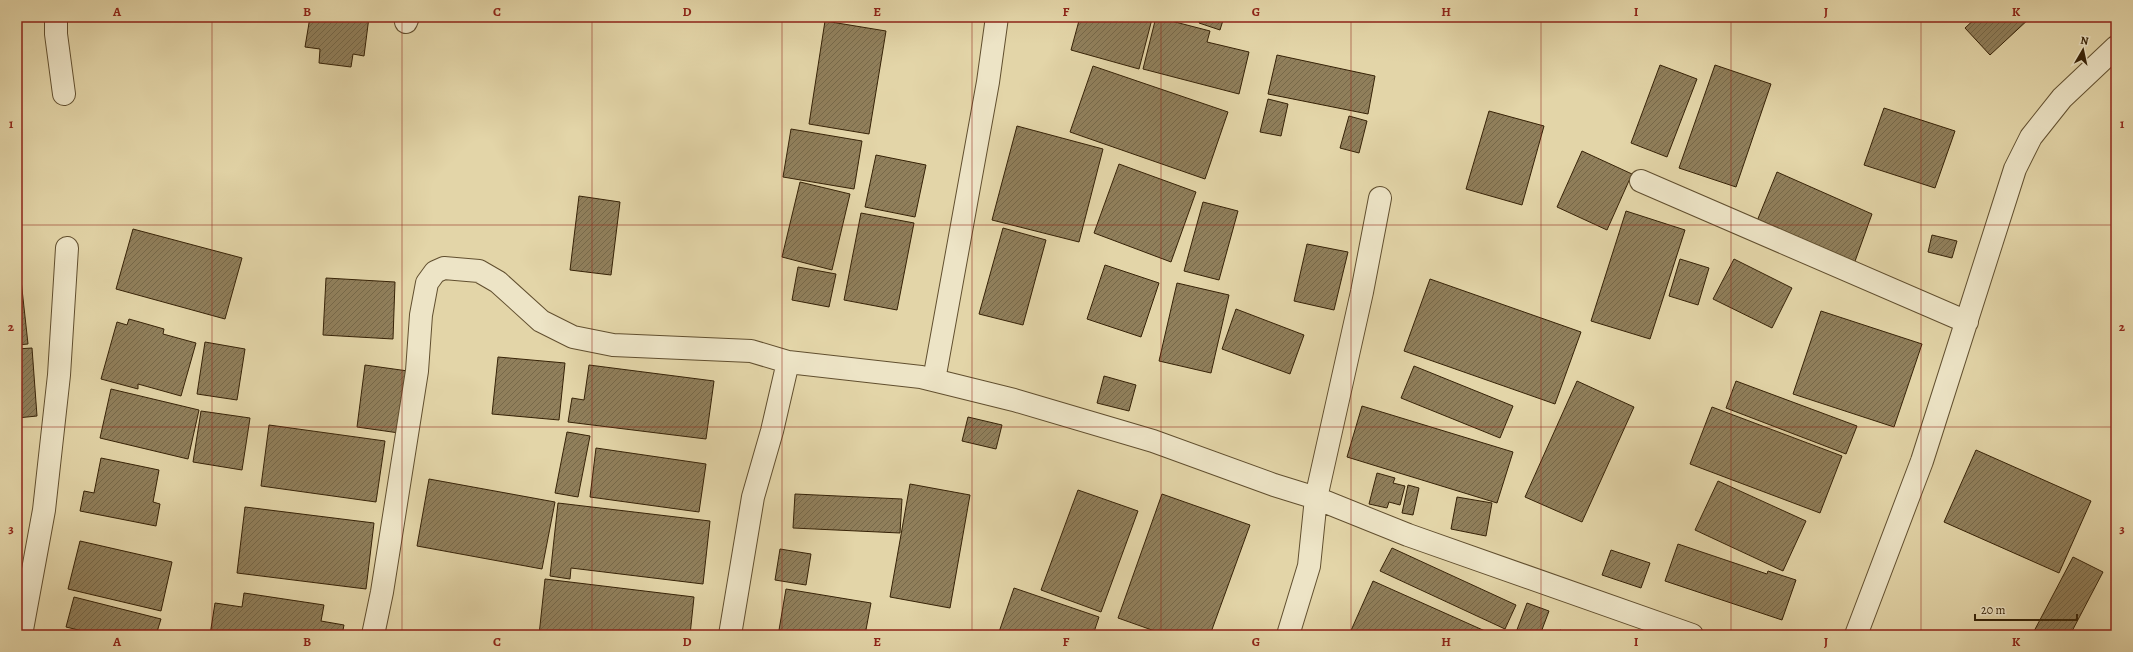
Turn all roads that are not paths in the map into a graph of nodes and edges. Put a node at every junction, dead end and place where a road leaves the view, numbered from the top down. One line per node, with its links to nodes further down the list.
1 (56, 17): 4 (street)
2 (997, 17): 10 (street)
3 (2116, 46): 8 (street)
4 (64, 94)
5 (1641, 181): 8 (street)
6 (1380, 198): 11 (street)
7 (67, 248): 12 (street)
8 (1967, 322): 17 (street)
9 (788, 362): 10 (street); 13 (street); 14 (street)
10 (934, 380): 11 (street)
11 (1316, 498): 15 (street); 16 (street)
12 (21, 635)
13 (373, 635)
14 (730, 635)
15 (1288, 635)
16 (1692, 635)
17 (1856, 635)

